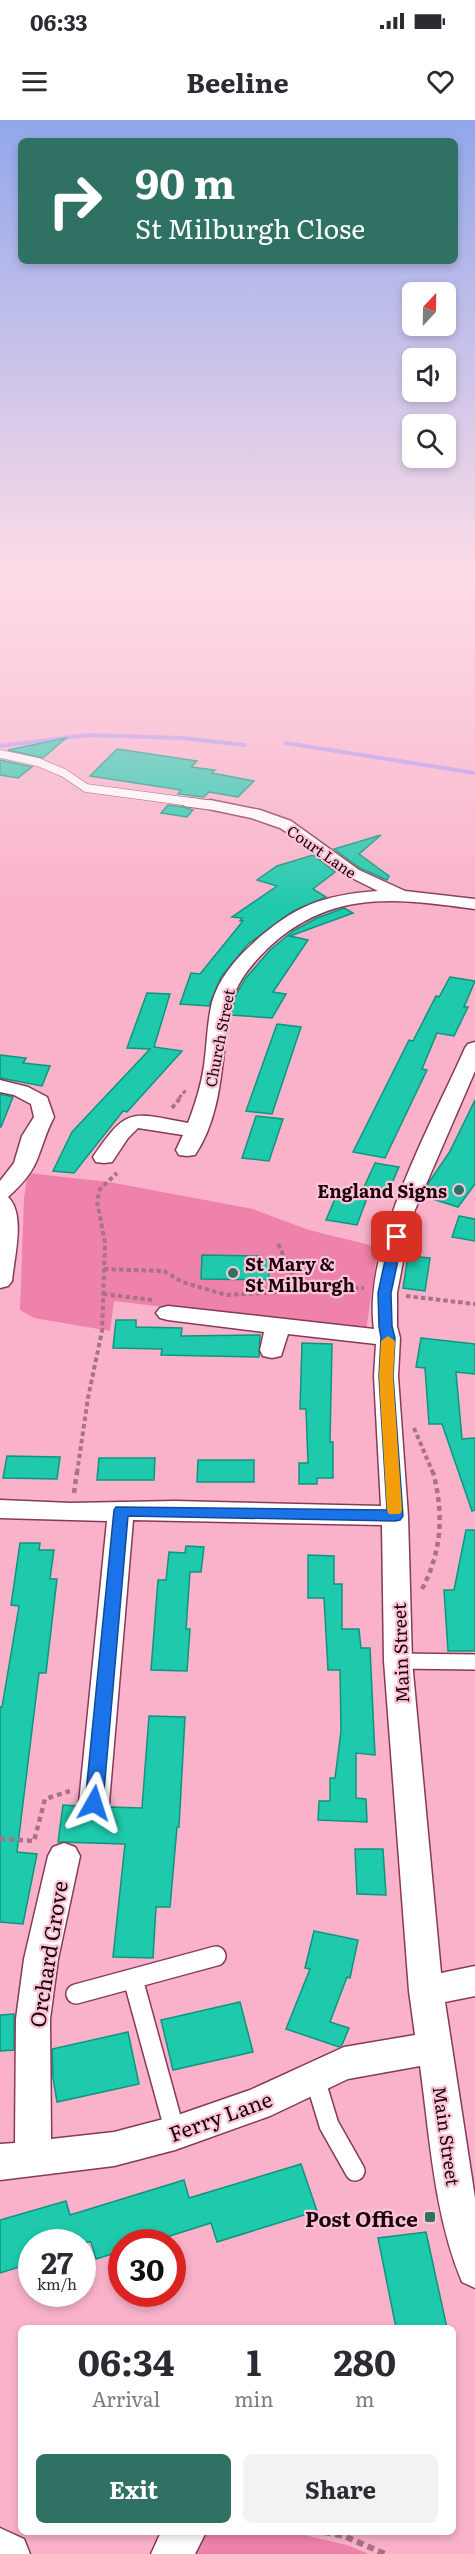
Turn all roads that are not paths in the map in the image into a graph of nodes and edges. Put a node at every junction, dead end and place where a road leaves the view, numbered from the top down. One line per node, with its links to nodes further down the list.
1 (0, 754): 2 (lane)
2 (210, 805): 3 (street, Court Lane)
3 (363, 880): 4 (street, Court Lane); 5 (street, Court Lane)
4 (409, 897): 5 (street, Church Street); 6 (street, Church Street)
5 (355, 900): 9 (street, Church Street)
6 (475, 904)
7 (475, 1048): 15 (street, Main Street)
8 (0, 1086): 10 (street)
9 (114, 1161)
10 (0, 1192)
11 (0, 1201): 12 (street)
12 (0, 1281)
13 (168, 1313): 14 (street)
14 (278, 1325): 15 (street); 16 (street)
15 (388, 1338): 19 (street, Main Street)
16 (272, 1350)
17 (0, 1509): 18 (street)
18 (121, 1510): 19 (street); 22 (street)
19 (395, 1516): 20 (street, Main Street)
20 (398, 1660): 21 (lane); 27 (street, Main Street)
21 (475, 1662)
22 (95, 1792)
23 (64, 1856): 32 (street, Orchard Grove)
24 (216, 1956): 25 (lane)
25 (133, 1979): 28 (lane); 31 (lane)
26 (475, 1981): 27 (street)
27 (426, 1991): 29 (street, Main Street)
28 (76, 1994)
29 (435, 2048): 30 (street, Ferry Lane); 34 (street, Main Street)
30 (314, 2078): 31 (street, Ferry Lane); 33 (lane)
31 (175, 2133): 32 (street, Ferry Lane)
32 (16, 2161)
33 (355, 2171)
34 (475, 2270)
35 (183, 2535): 36 (street)
36 (172, 2554)

